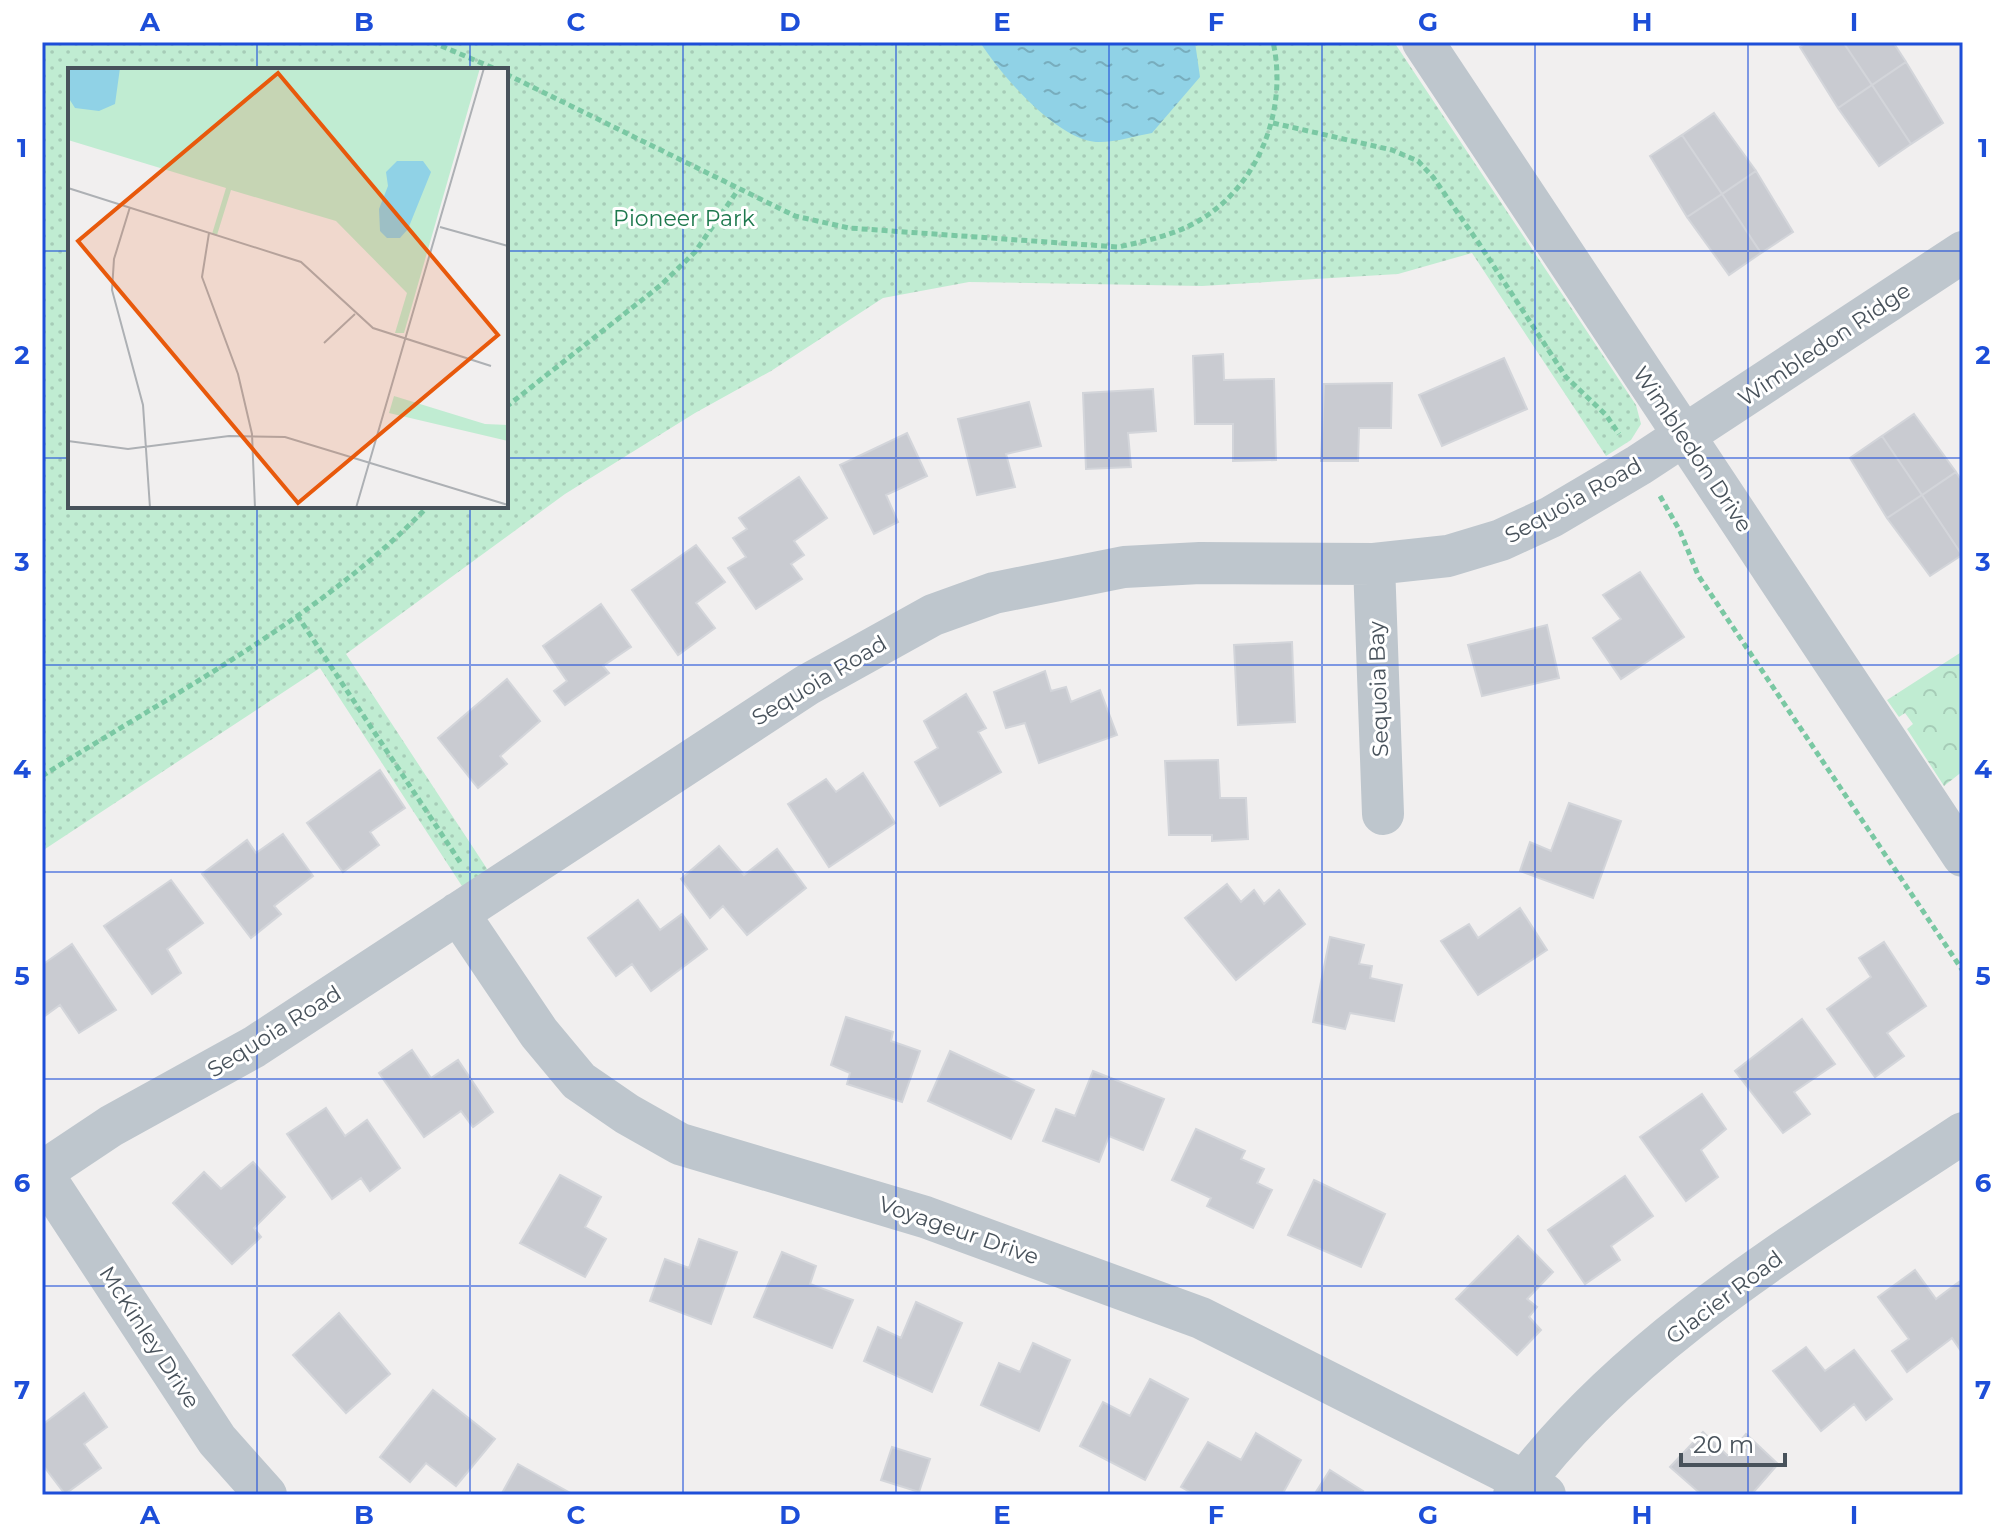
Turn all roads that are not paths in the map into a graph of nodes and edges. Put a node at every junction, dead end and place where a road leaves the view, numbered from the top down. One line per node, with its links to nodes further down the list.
1 (1423, 42): 3 (street, Wimbledon Drive)
2 (1963, 252): 3 (street, Wimbledon Ridge)
3 (1684, 436): 4 (street, Sequoia Road); 6 (street, Wimbledon Drive)
4 (1374, 564): 5 (street, Sequoia Bay); 7 (street, Sequoia Road)
5 (1383, 814)
6 (1963, 856)
7 (470, 905): 9 (street, Sequoia Road); 10 (street, Voyageur Drive)
8 (1963, 1133): 10 (street, Glacier Road)
9 (42, 1172): 11 (street, McKinley Drive)
10 (1527, 1490)
11 (266, 1495)

